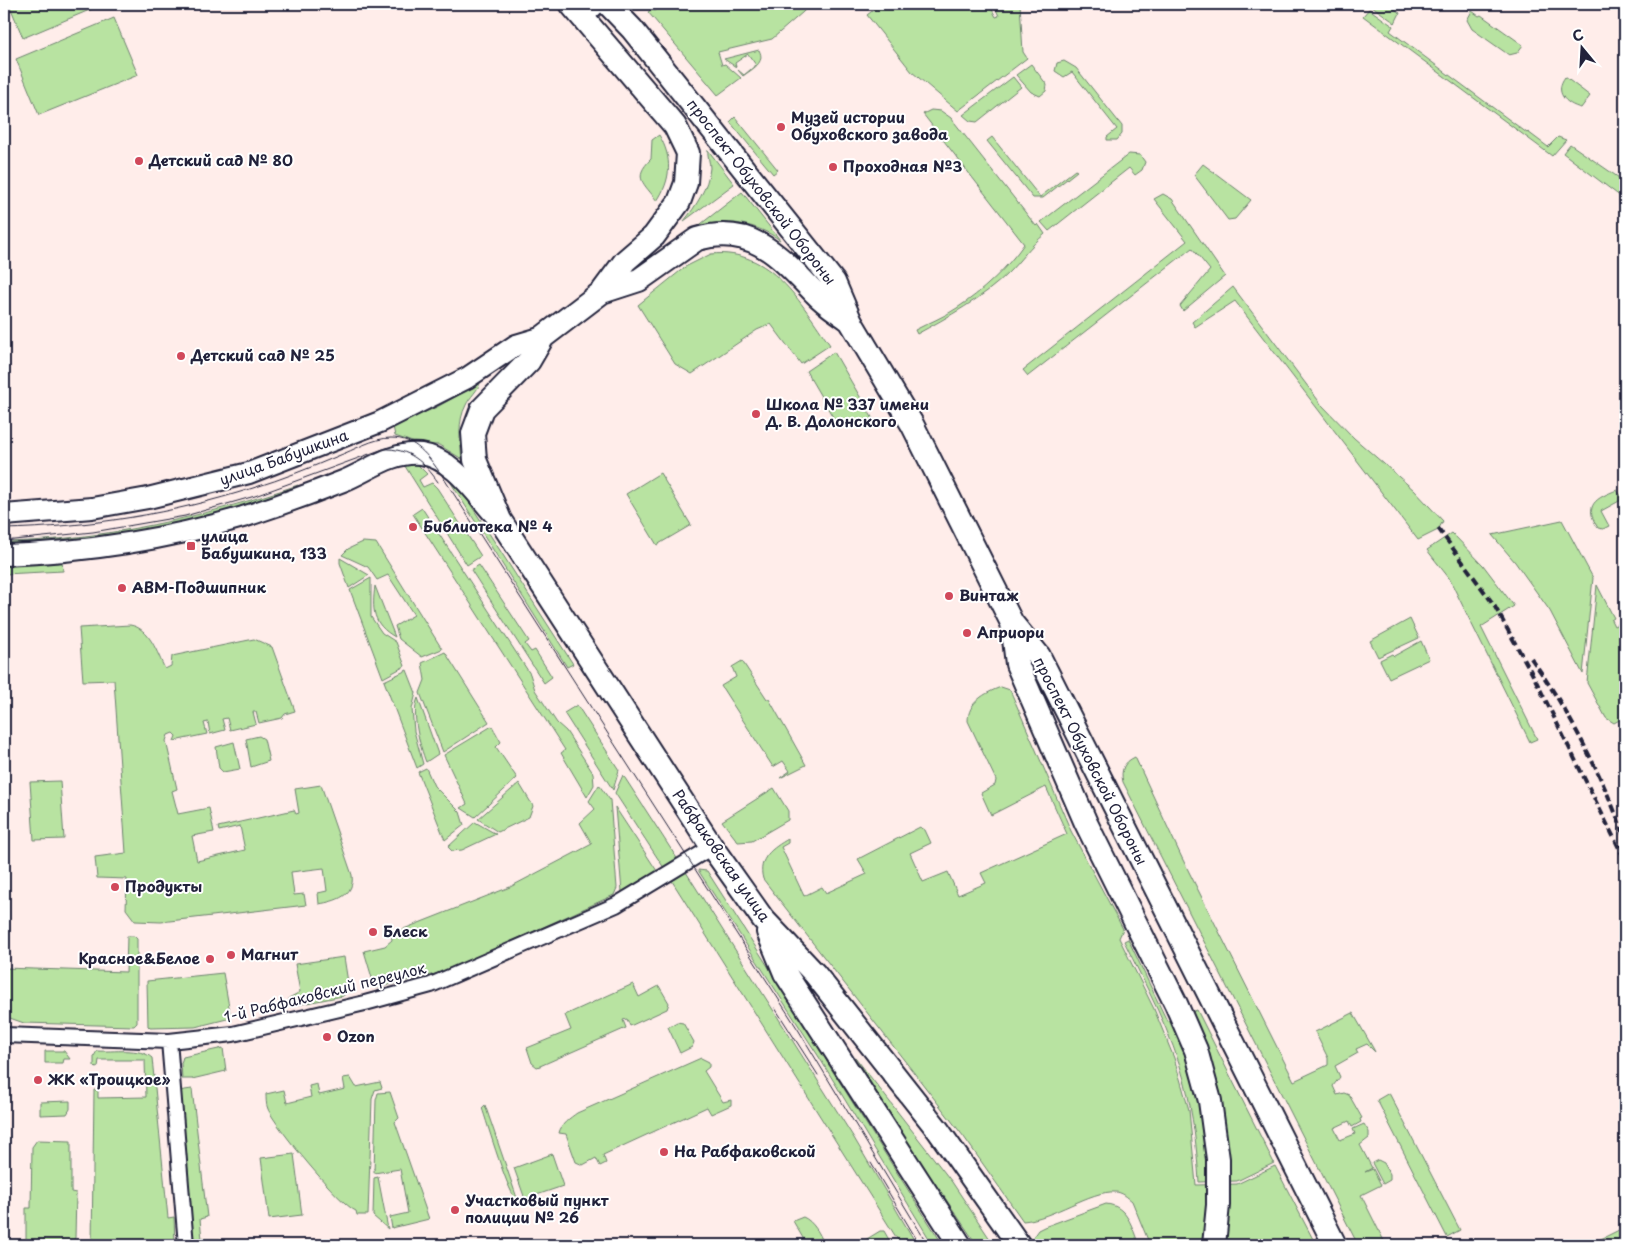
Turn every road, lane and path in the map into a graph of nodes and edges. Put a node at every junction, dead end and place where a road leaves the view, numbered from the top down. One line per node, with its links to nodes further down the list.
1 (608, 4): 5 (main road, проспект Обуховской Обороны)
2 (586, 9): 3 (main road, проспект Обуховской Обороны)
3 (686, 183): 4 (main road, улица Бабушкина)
4 (602, 292): 5 (main road, улица Бабушкина); 6 (main road, улица Бабушкина)
5 (851, 322): 11 (main road, проспект Обуховской Обороны)
6 (543, 337): 7 (main road, улица Бабушкина); 8 (main road, улица Бабушкина)
7 (475, 460): 9 (main road, Рабфаковская улица)
8 (4, 515)
9 (500, 520): 10 (main road, Рабфаковская улица); 12 (main road, Рабфаковская улица)
10 (4, 555)
11 (1012, 623): 19 (main road); 20 (main road, проспект Обуховской Обороны)
12 (712, 847): 13 (main road, Рабфаковская улица); 15 (street, 1-й Рабфаковский переулок)
13 (763, 919): 17 (main road); 18 (main road, Рабфаковская улица)
14 (4, 1035): 15 (street, 1-й Рабфаковский переулок)
15 (168, 1041): 16 (street)
16 (186, 1245)
17 (960, 1245)
18 (1019, 1245)
19 (1214, 1245)
20 (1335, 1245)

